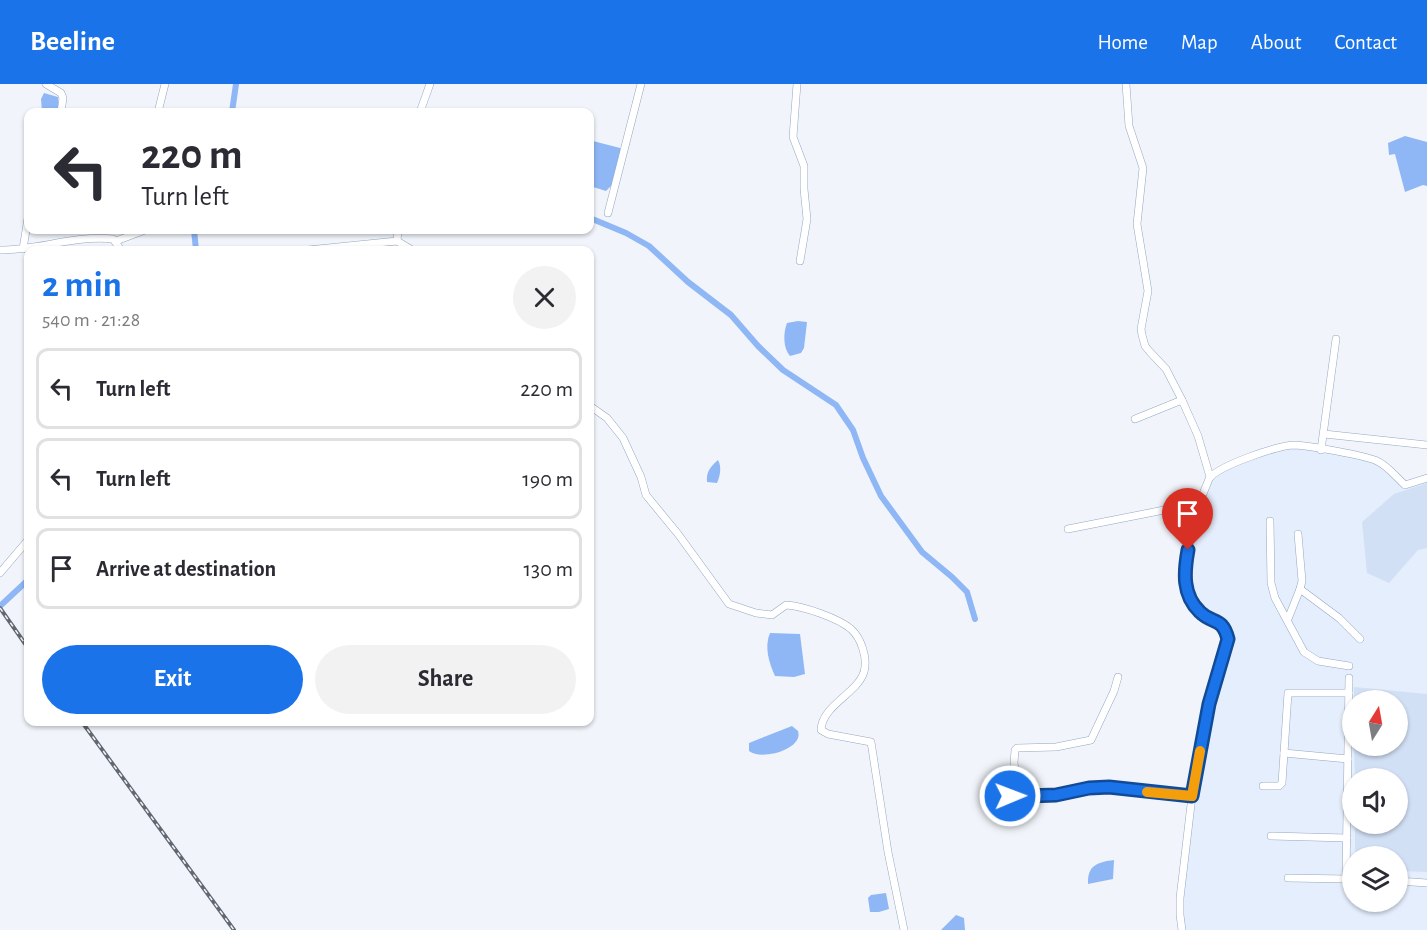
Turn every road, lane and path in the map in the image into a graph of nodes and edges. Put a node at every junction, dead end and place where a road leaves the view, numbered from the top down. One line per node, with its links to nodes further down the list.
1 (46, 84): 7 (street)
2 (165, 84): 8 (street)
3 (430, 84): 9 (street)
4 (641, 84): 10 (street)
5 (797, 84): 22 (street)
6 (1126, 84): 24 (street)
7 (62, 108)
8 (159, 108)
9 (421, 108)
10 (608, 213)
11 (25, 234): 20 (street)
12 (135, 234): 14 (street)
13 (398, 234): 15 (street)
14 (116, 241): 16 (street); 17 (street)
15 (397, 241): 18 (street); 19 (street)
16 (42, 246)
17 (119, 246)
18 (348, 246)
19 (405, 246)
20 (23, 249): 21 (street)
21 (0, 250)
22 (800, 261)
23 (1336, 339): 27 (street)
24 (1182, 400): 26 (street); 30 (street)
25 (594, 409): 60 (street)
26 (1135, 419)
27 (1324, 434): 28 (street); 29 (street)
28 (1427, 445)
29 (1321, 450): 30 (street); 31 (street)
30 (1210, 477): 32 (street)
31 (1427, 478)
32 (1194, 516): 34 (street); 51 (street)
33 (1270, 521): 39 (street)
34 (1068, 529)
35 (1298, 534): 38 (street)
36 (24, 545): 37 (street)
37 (0, 573)
38 (1300, 589): 39 (street); 40 (street)
39 (1288, 619): 41 (street)
40 (1360, 639)
41 (1349, 666)
42 (1118, 677): 50 (street)
43 (1349, 678): 44 (street)
44 (1349, 690)
45 (1342, 693): 46 (street)
46 (1284, 753): 48 (street); 49 (street)
47 (1348, 756): 48 (street)
48 (1348, 759): 54 (street)
49 (1263, 786)
50 (1018, 793): 51 (street); 52 (street)
51 (1192, 796): 61 (street)
52 (993, 813)
53 (1271, 836): 54 (street)
54 (1347, 838): 55 (street)
55 (1347, 846)
56 (1288, 878): 57 (street)
57 (1342, 879)
58 (1408, 882): 59 (street)
59 (1427, 883)
60 (904, 930)
61 (1182, 930)

